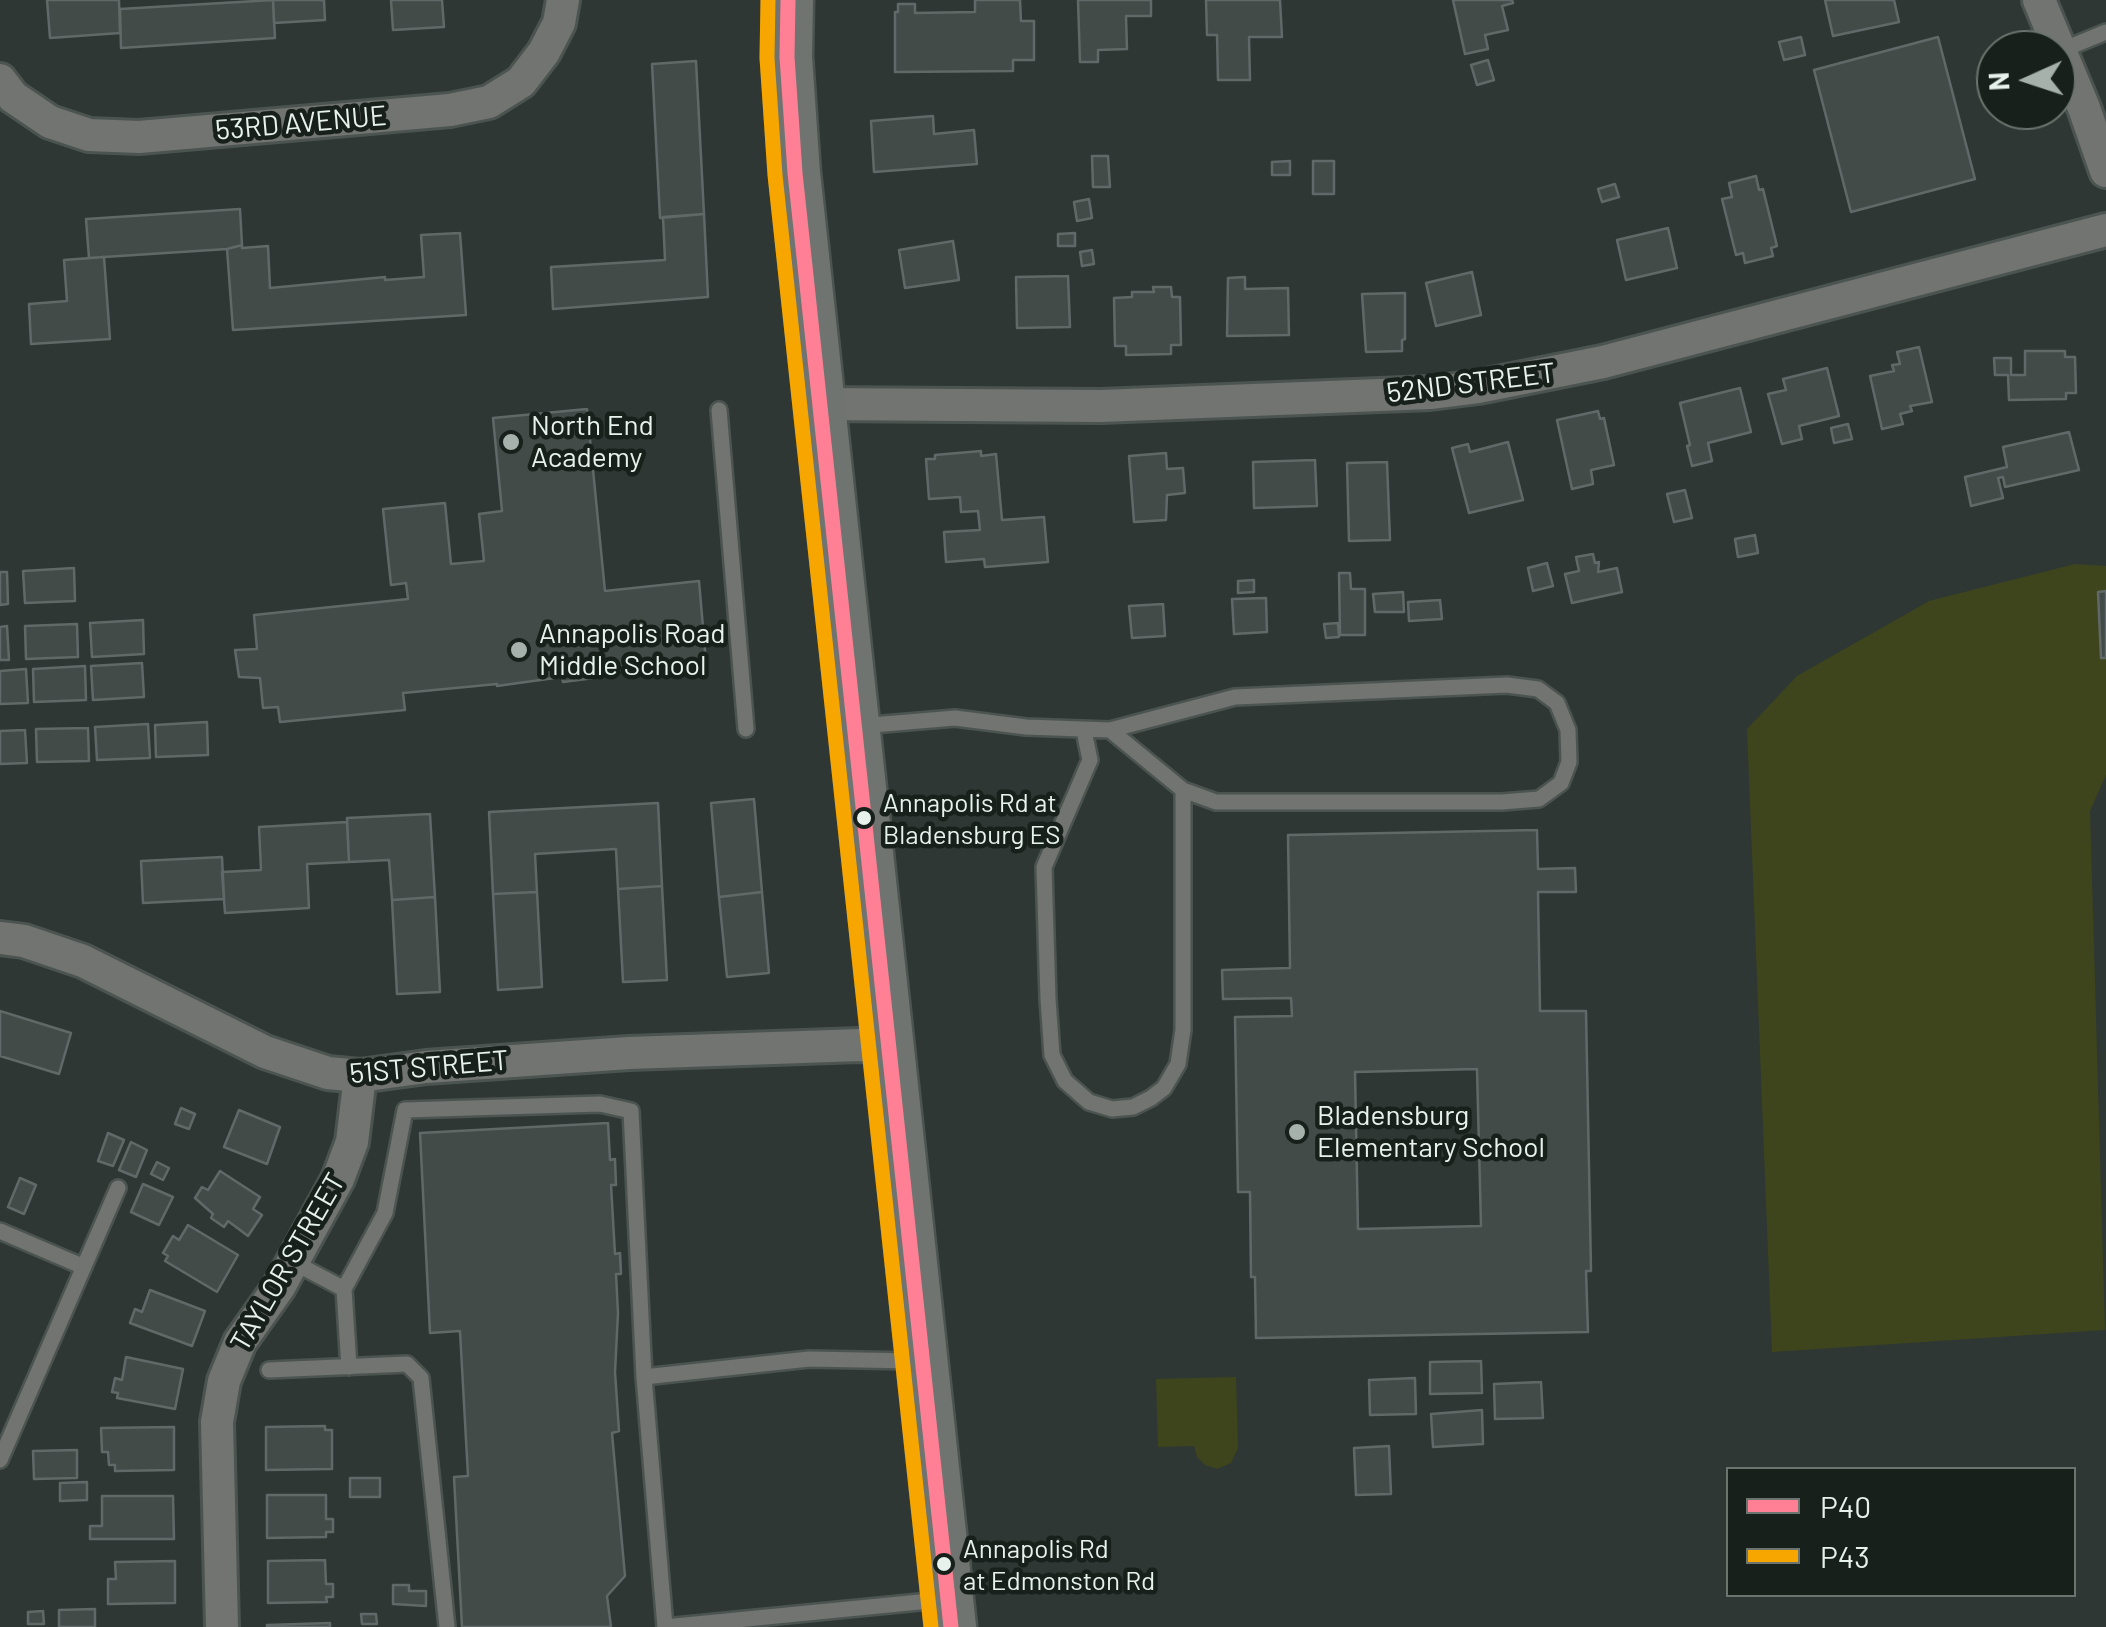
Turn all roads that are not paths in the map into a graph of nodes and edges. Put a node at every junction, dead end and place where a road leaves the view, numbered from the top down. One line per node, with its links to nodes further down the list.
1 (563, 0): 7 (street, 53RD AVENUE)
2 (788, 0): 12 (main road)
3 (2038, 0): 4 (street)
4 (2051, 30)
5 (2106, 32): 6 (lane)
6 (2076, 44)
7 (0, 80)
8 (2076, 81): 9 (street)
9 (2099, 125): 10 (street)
10 (2106, 171)
11 (2106, 230): 12 (street, 52ND STREET)
12 (819, 404): 14 (main road)
13 (718, 410): 15 (lane)
14 (852, 726): 17 (lane); 20 (main road)
15 (746, 729)
16 (1110, 730): 17 (lane); 18 (lane); 18 (lane)
17 (1084, 731): 18 (lane)
18 (1184, 790)
19 (0, 938): 21 (street, 51ST STREET)
20 (887, 1047): 21 (street, 51ST STREET); 27 (main road)
21 (360, 1076): 24 (street, TAYLOR STREET)
22 (118, 1188): 25 (lane)
23 (0, 1231): 25 (lane)
24 (293, 1262): 26 (lane); 35 (street, TAYLOR STREET)
25 (84, 1267): 31 (lane)
26 (344, 1289): 28 (lane); 30 (lane)
27 (921, 1361): 30 (lane); 33 (main road)
28 (349, 1366): 29 (lane); 36 (lane)
29 (269, 1370)
30 (644, 1378): 37 (lane)
31 (0, 1460)
32 (857, 1608): 33 (lane); 34 (lane); 38 (lane)
33 (949, 1613)
34 (730, 1624): 37 (lane)
35 (222, 1627)
36 (447, 1627)
37 (665, 1627)
38 (859, 1627)

